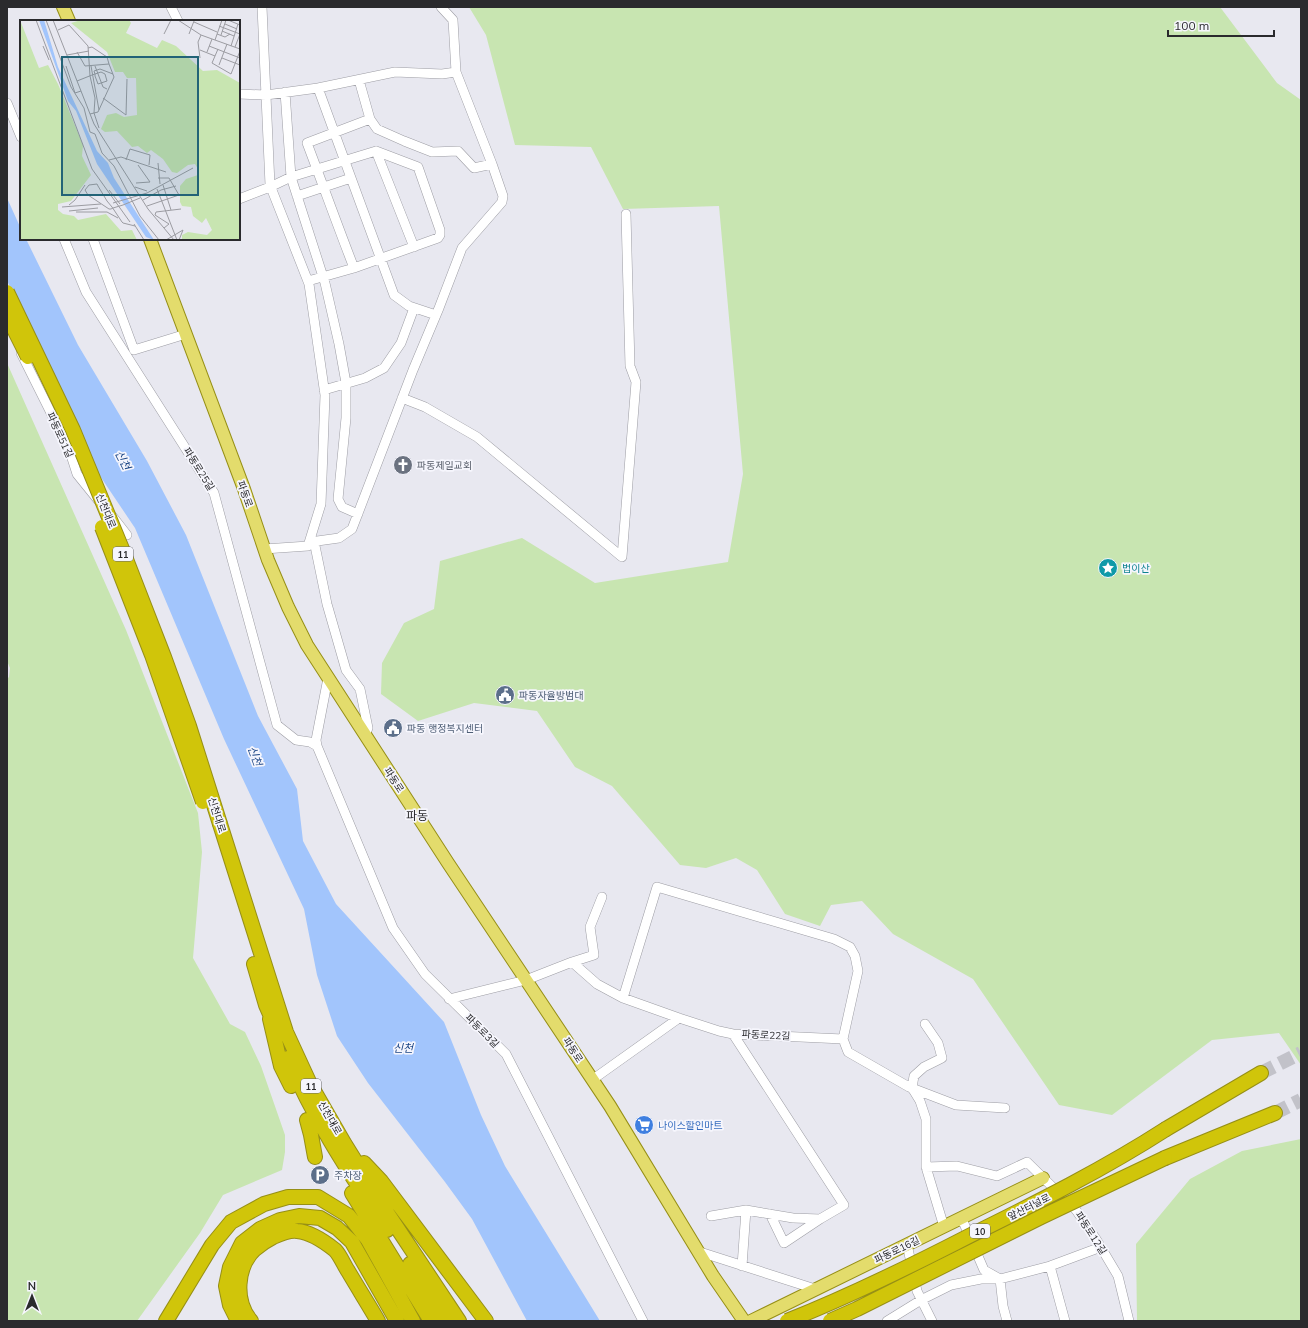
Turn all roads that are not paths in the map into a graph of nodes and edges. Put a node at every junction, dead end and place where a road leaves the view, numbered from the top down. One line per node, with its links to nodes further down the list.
1 (63, 7): 5 (main road)
2 (172, 7): 6 (street)
3 (262, 7): 12 (street)
4 (441, 7): 7 (street)
5 (69, 20)
6 (178, 20)
7 (456, 72): 8 (street); 19 (street)
8 (360, 80): 9 (street); 14 (street)
9 (318, 88): 10 (street); 15 (street)
10 (285, 92): 12 (street); 21 (street)
11 (240, 94): 12 (street)
12 (266, 94): 23 (street)
13 (7, 104): 16 (street)
14 (370, 119): 15 (street); 19 (street)
15 (334, 132): 18 (street); 20 (street)
16 (20, 135)
17 (376, 151): 18 (street); 31 (street); 31 (street)
18 (345, 161): 20 (street); 22 (street)
19 (492, 164): 39 (street)
20 (317, 170): 21 (street); 24 (street)
21 (291, 177): 23 (street); 25 (street)
22 (351, 178): 24 (street); 32 (street)
23 (270, 187): 26 (street); 35 (street)
24 (324, 187): 25 (street); 33 (street)
25 (298, 196): 34 (street)
26 (240, 198)
27 (626, 214): 45 (street)
28 (64, 240): 42 (street, 파동로25길)
29 (93, 240): 42 (street)
30 (150, 240): 41 (main road, 파동로)
31 (414, 247): 32 (street)
32 (381, 259): 33 (street); 37 (street)
33 (354, 268): 34 (street)
34 (324, 277): 35 (street); 43 (street)
35 (308, 281): 44 (street)
36 (7, 292): 53 (highway, 신천대로 / 11, bridge)
37 (414, 308): 39 (street); 43 (street)
38 (7, 315): 53 (highway, 신천대로 / 11, bridge)
39 (436, 315): 45 (street)
40 (7, 325): 47 (street, 파동로51길)
41 (186, 334): 42 (street); 49 (main road, 파동로)
42 (129, 351): 52 (street, 파동로25길)
43 (346, 383): 44 (street); 46 (street)
44 (324, 390): 48 (street)
45 (402, 398): 46 (street)
46 (358, 514): 48 (street)
47 (127, 535)
48 (312, 541): 49 (street); 51 (street)
49 (264, 548): 50 (main road, 파동로)
50 (328, 678): 51 (main road, 파동로); 52 (street)
51 (365, 735): 57 (main road, 파동로)
52 (317, 746): 59 (street, 파동로3길)
53 (216, 827): 56 (highway, 신천대로 / 11); 60 (highway, 신천대로 / 11)
54 (602, 897): 55 (street)
55 (572, 962): 57 (street); 58 (street, 파동로22길)
56 (264, 963): 72 (highway, 11); 98 (highway, 신천대로 / 11)
57 (526, 980): 59 (street); 66 (main road, 파동로)
58 (623, 998): 61 (street, 파동로22길); 64 (street)
59 (449, 999): 101 (street, 파동로3길)
60 (266, 1005): 70 (highway, 11); 97 (highway, 신천대로 / 11)
61 (679, 1018): 63 (street, 파동로22길); 66 (street)
62 (925, 1024): 67 (street)
63 (734, 1034): 64 (street, 파동로22길); 79 (street)
64 (843, 1039): 67 (street)
65 (1261, 1073): 104 (highway, 앞산터널로 / 10, bridge)
66 (592, 1080): 84 (main road, 파동로)
67 (912, 1088): 68 (street); 73 (street)
68 (1005, 1108)
69 (1275, 1113): 105 (highway, 앞산터널로 / 10, bridge)
70 (307, 1120): 71 (highway); 80 (highway, 11)
71 (315, 1157)
72 (362, 1161): 99 (highway, 11); 100 (highway)
73 (926, 1166): 74 (street, 파동로12길); 81 (street)
74 (1042, 1178): 81 (main road); 83 (street, 파동로12길)
75 (342, 1195): 80 (highway)
76 (746, 1210): 77 (street); 78 (street); 85 (street)
77 (770, 1214): 79 (street); 79 (street)
78 (712, 1216)
79 (820, 1219)
80 (368, 1220): 96 (highway, 11)
81 (944, 1227): 82 (street); 87 (street)
82 (907, 1244): 88 (main road, 파동로16길); 89 (street)
83 (1101, 1247): 86 (street); 110 (street, 파동로12길)
84 (700, 1252): 85 (street); 102 (main road, 파동로)
85 (742, 1266): 88 (street)
86 (1050, 1266): 87 (street); 109 (street)
87 (1000, 1279): 89 (street); 108 (street)
88 (818, 1288): 103 (main road, 파동로16길)
89 (921, 1300): 106 (street); 107 (street)
90 (166, 1321): 95 (highway)
91 (240, 1321): 94 (highway)
92 (251, 1321): 93 (highway)
93 (378, 1321)
94 (397, 1321)
95 (413, 1321)
96 (431, 1321)
97 (447, 1321)
98 (459, 1321)
99 (468, 1321)
100 (486, 1321)
101 (643, 1321)
102 (744, 1321)
103 (751, 1321)
104 (787, 1321)
105 (830, 1321)
106 (887, 1321)
107 (932, 1321)
108 (1007, 1321)
109 (1065, 1321)
110 (1129, 1321)

